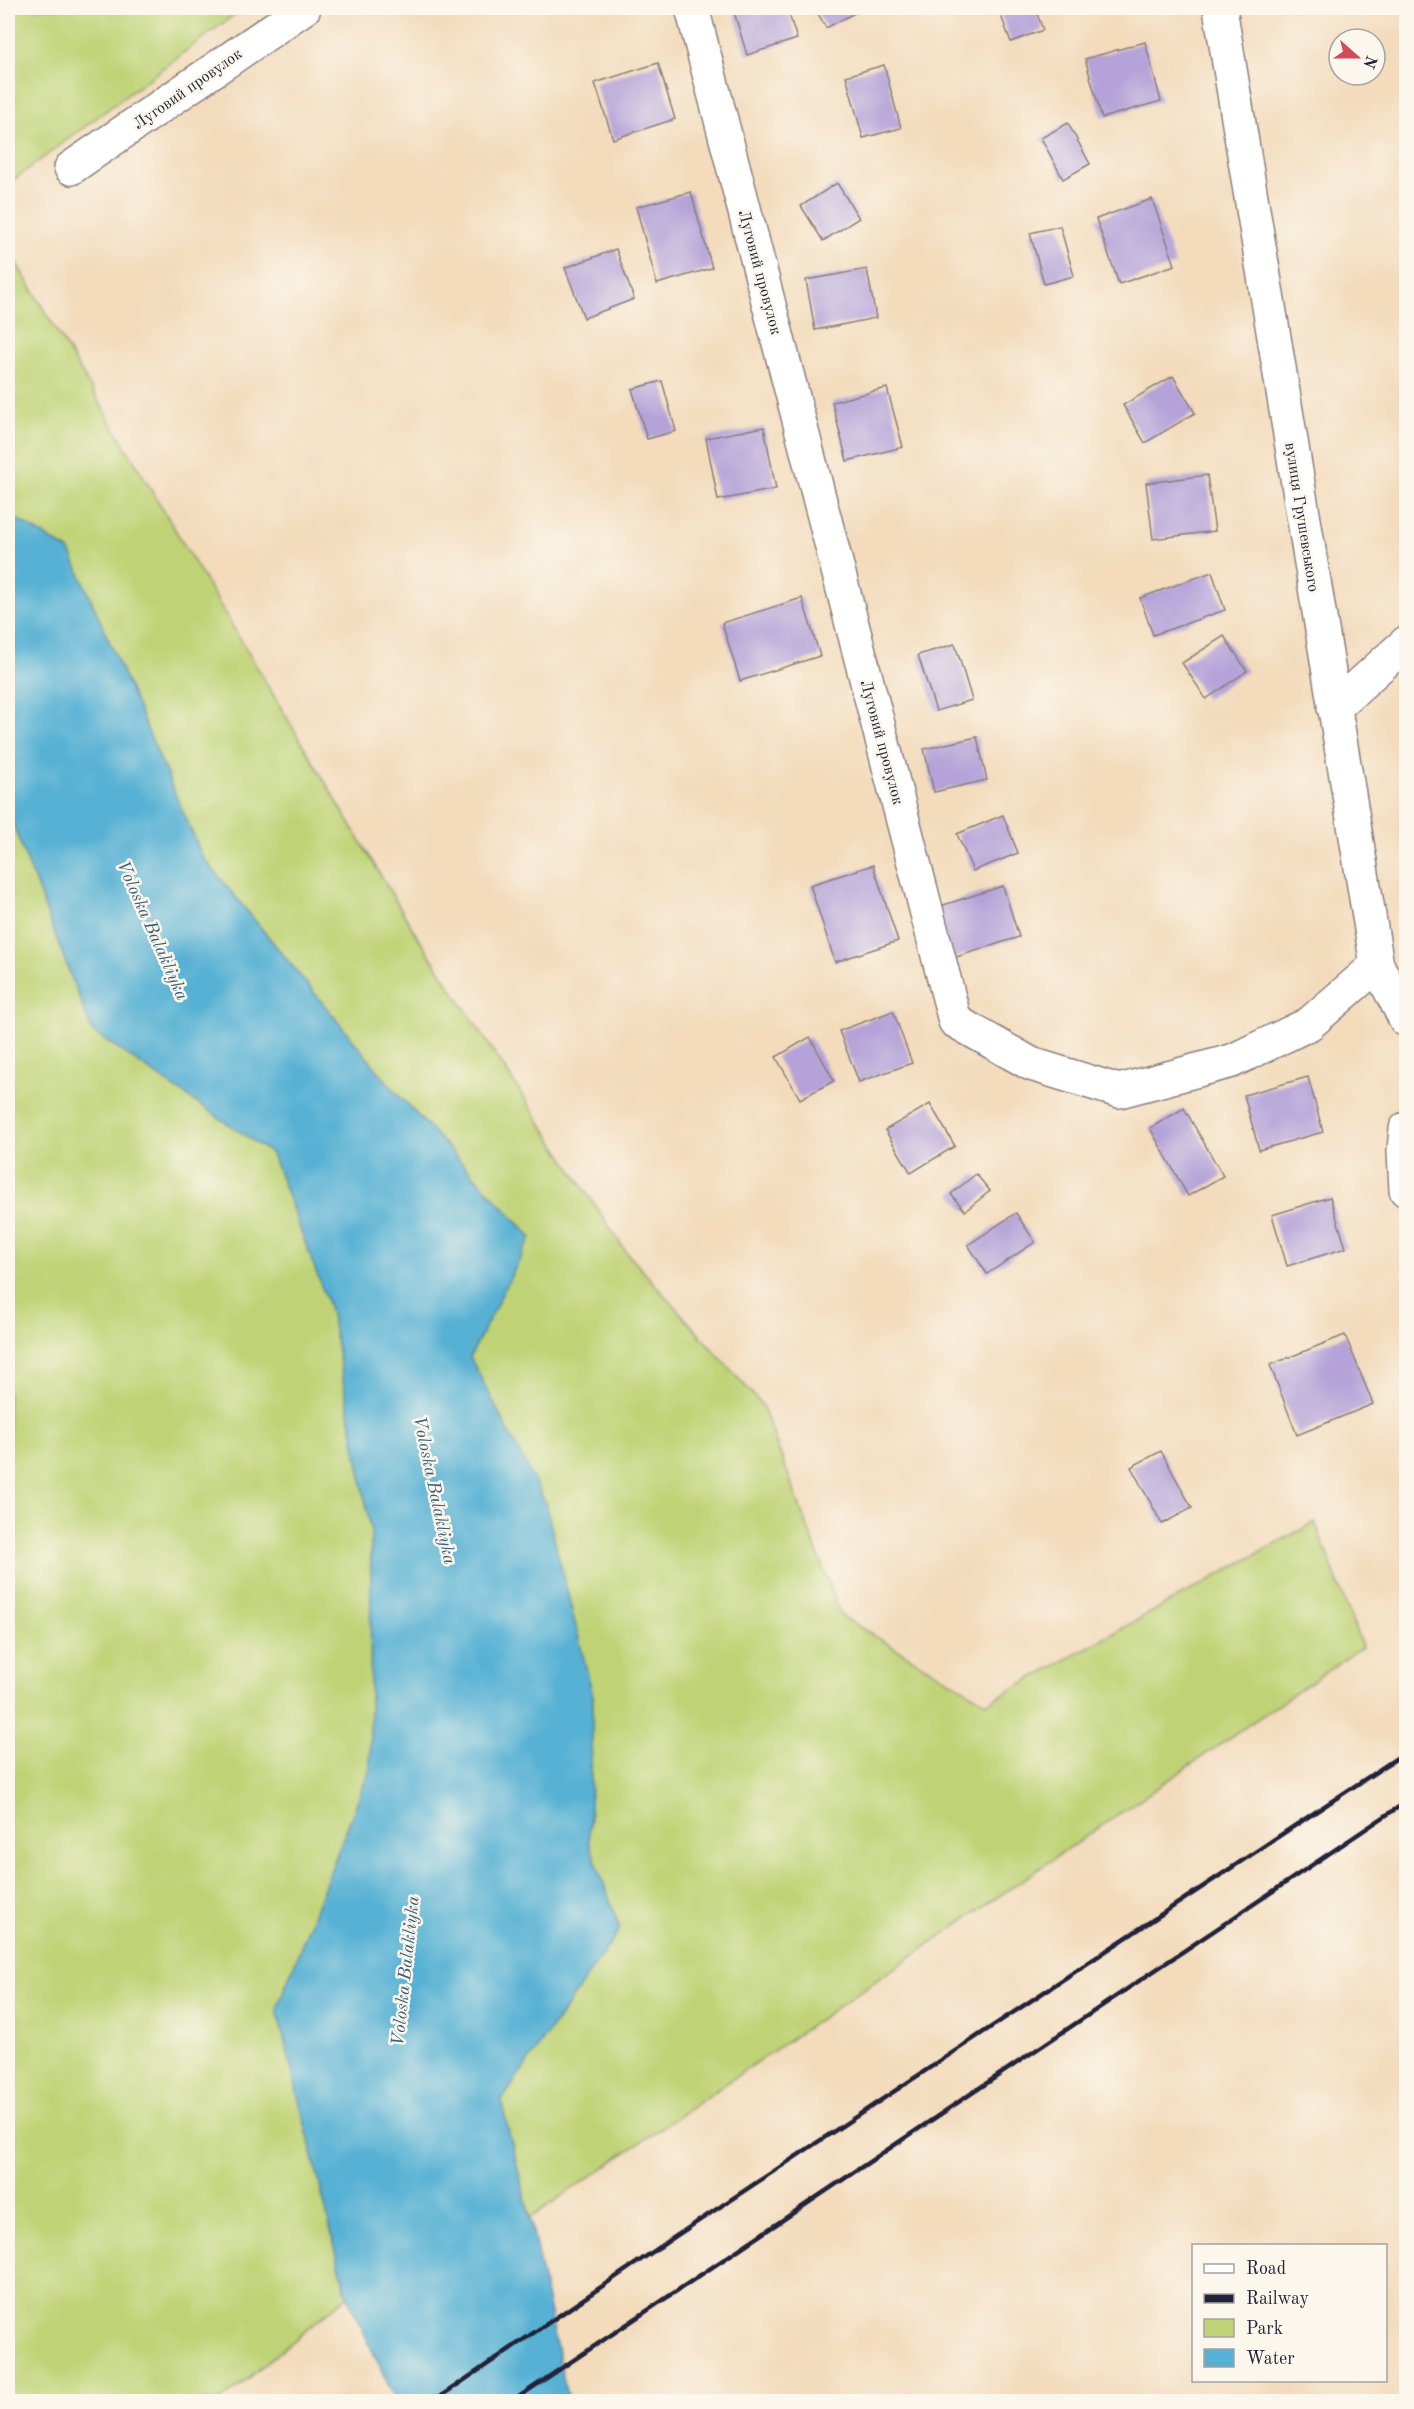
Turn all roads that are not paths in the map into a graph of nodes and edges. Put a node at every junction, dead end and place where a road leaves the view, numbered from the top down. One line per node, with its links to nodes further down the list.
1 (304, 8): 4 (street, Луговий провулок)
2 (692, 8): 7 (street, Луговий провулок)
3 (1220, 8): 6 (street, вулиця Грушевського)
4 (71, 168)
5 (1407, 643): 6 (street)
6 (1335, 708): 7 (street, вулиця Грушевського)
7 (1377, 964): 8 (street, вулиця Грушевського)
8 (1407, 1020)
9 (1407, 1129): 10 (street)
10 (1407, 1190)

